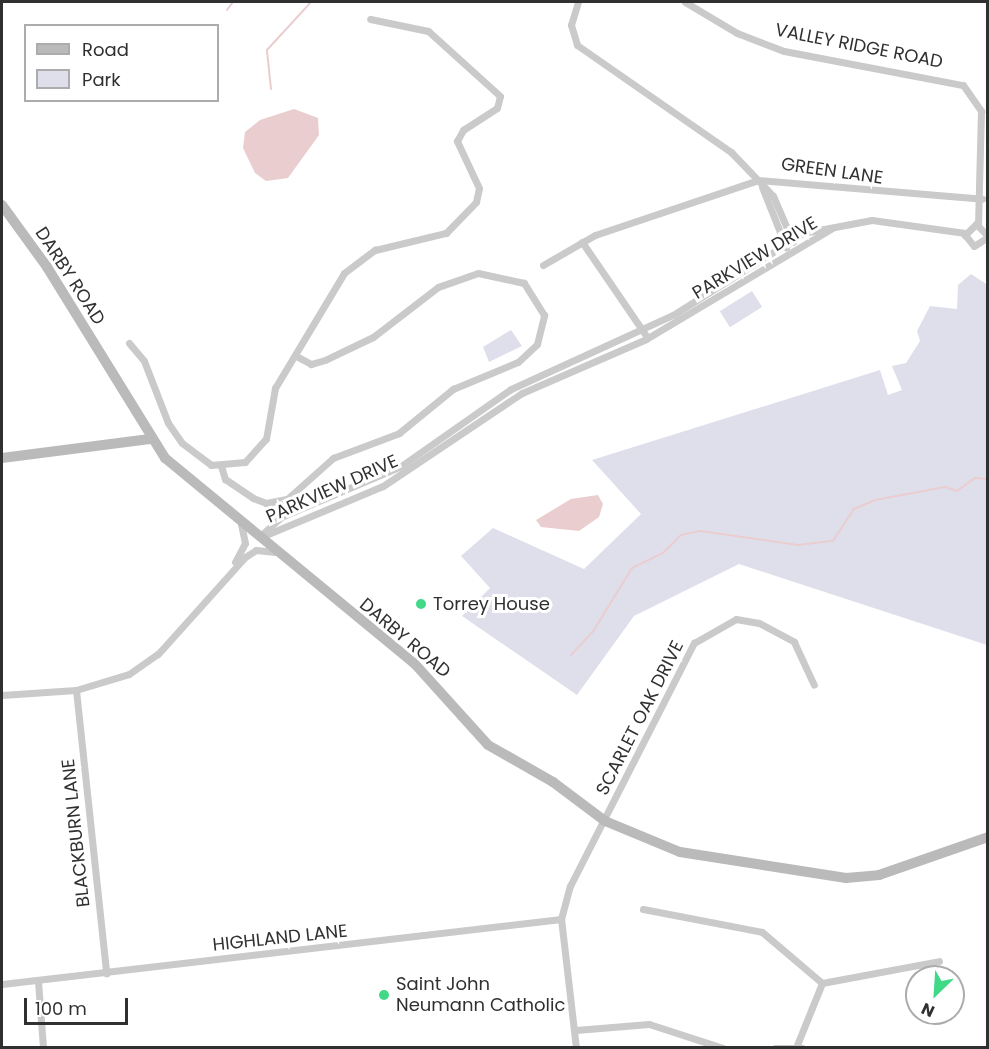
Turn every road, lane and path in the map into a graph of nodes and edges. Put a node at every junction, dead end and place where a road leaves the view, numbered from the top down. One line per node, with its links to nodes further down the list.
1 (578, 2): 4 (street)
2 (685, 2): 5 (street, VALLEY RIDGE ROAD)
3 (370, 19): 20 (street)
4 (758, 180): 5 (street, GREEN LANE); 11 (street); 12 (street, GREEN LANE); 13 (street)
5 (982, 199): 7 (street, VALLEY RIDGE ROAD)
6 (2, 205): 23 (main road, DARBY ROAD)
7 (978, 224): 9 (street); 10 (street, PARKVIEW DRIVE)
8 (834, 227): 9 (street, PARKVIEW DRIVE); 11 (street, PARKVIEW DRIVE); 14 (street, PARKVIEW DRIVE)
9 (965, 233): 10 (street, PARKVIEW DRIVE)
10 (987, 238)
11 (792, 239): 13 (street, PARKVIEW DRIVE); 14 (street)
12 (582, 242): 16 (street, GREEN LANE); 17 (street)
13 (784, 243): 15 (street); 17 (street, PARKVIEW DRIVE)
14 (796, 248): 15 (street, PARKVIEW DRIVE)
15 (788, 251): 18 (street, PARKVIEW DRIVE)
16 (543, 265)
17 (643, 331): 18 (street); 21 (street, PARKVIEW DRIVE)
18 (647, 338): 22 (street, PARKVIEW DRIVE)
19 (129, 343): 26 (street)
20 (298, 357): 26 (street); 26 (street)
21 (587, 357): 22 (street); 25 (street, PARKVIEW DRIVE)
22 (590, 365): 27 (street, PARKVIEW DRIVE)
23 (150, 439): 24 (main road); 29 (main road, DARBY ROAD)
24 (2, 458)
25 (411, 460): 27 (street); 28 (street, PARKVIEW DRIVE)
26 (221, 466)
27 (416, 467): 28 (street, PARKVIEW DRIVE)
28 (346, 498): 30 (street, PARKVIEW DRIVE)
29 (241, 524): 30 (main road, DARBY ROAD); 32 (street)
30 (258, 538): 31 (main road, DARBY ROAD)
31 (275, 552): 32 (street); 36 (main road, DARBY ROAD)
32 (227, 574): 34 (street)
33 (814, 685): 36 (street, SCARLET OAK DRIVE)
34 (76, 690): 35 (street); 41 (street, BLACKBURN LANE)
35 (2, 695)
36 (605, 821): 37 (main road, DARBY ROAD); 39 (street, SCARLET OAK DRIVE)
37 (987, 837)
38 (643, 909): 43 (street)
39 (561, 920): 41 (street, HIGHLAND LANE); 45 (street)
40 (939, 962): 43 (street)
41 (106, 973): 42 (street, HIGHLAND LANE)
42 (39, 981): 44 (street, HIGHLAND LANE); 48 (street)
43 (822, 982): 47 (street)
44 (2, 984)
45 (576, 1030): 46 (street); 49 (street)
46 (699, 1044): 50 (street)
47 (799, 1046): 51 (street)
48 (43, 1047)
49 (576, 1047)
50 (723, 1047)
51 (775, 1047)

